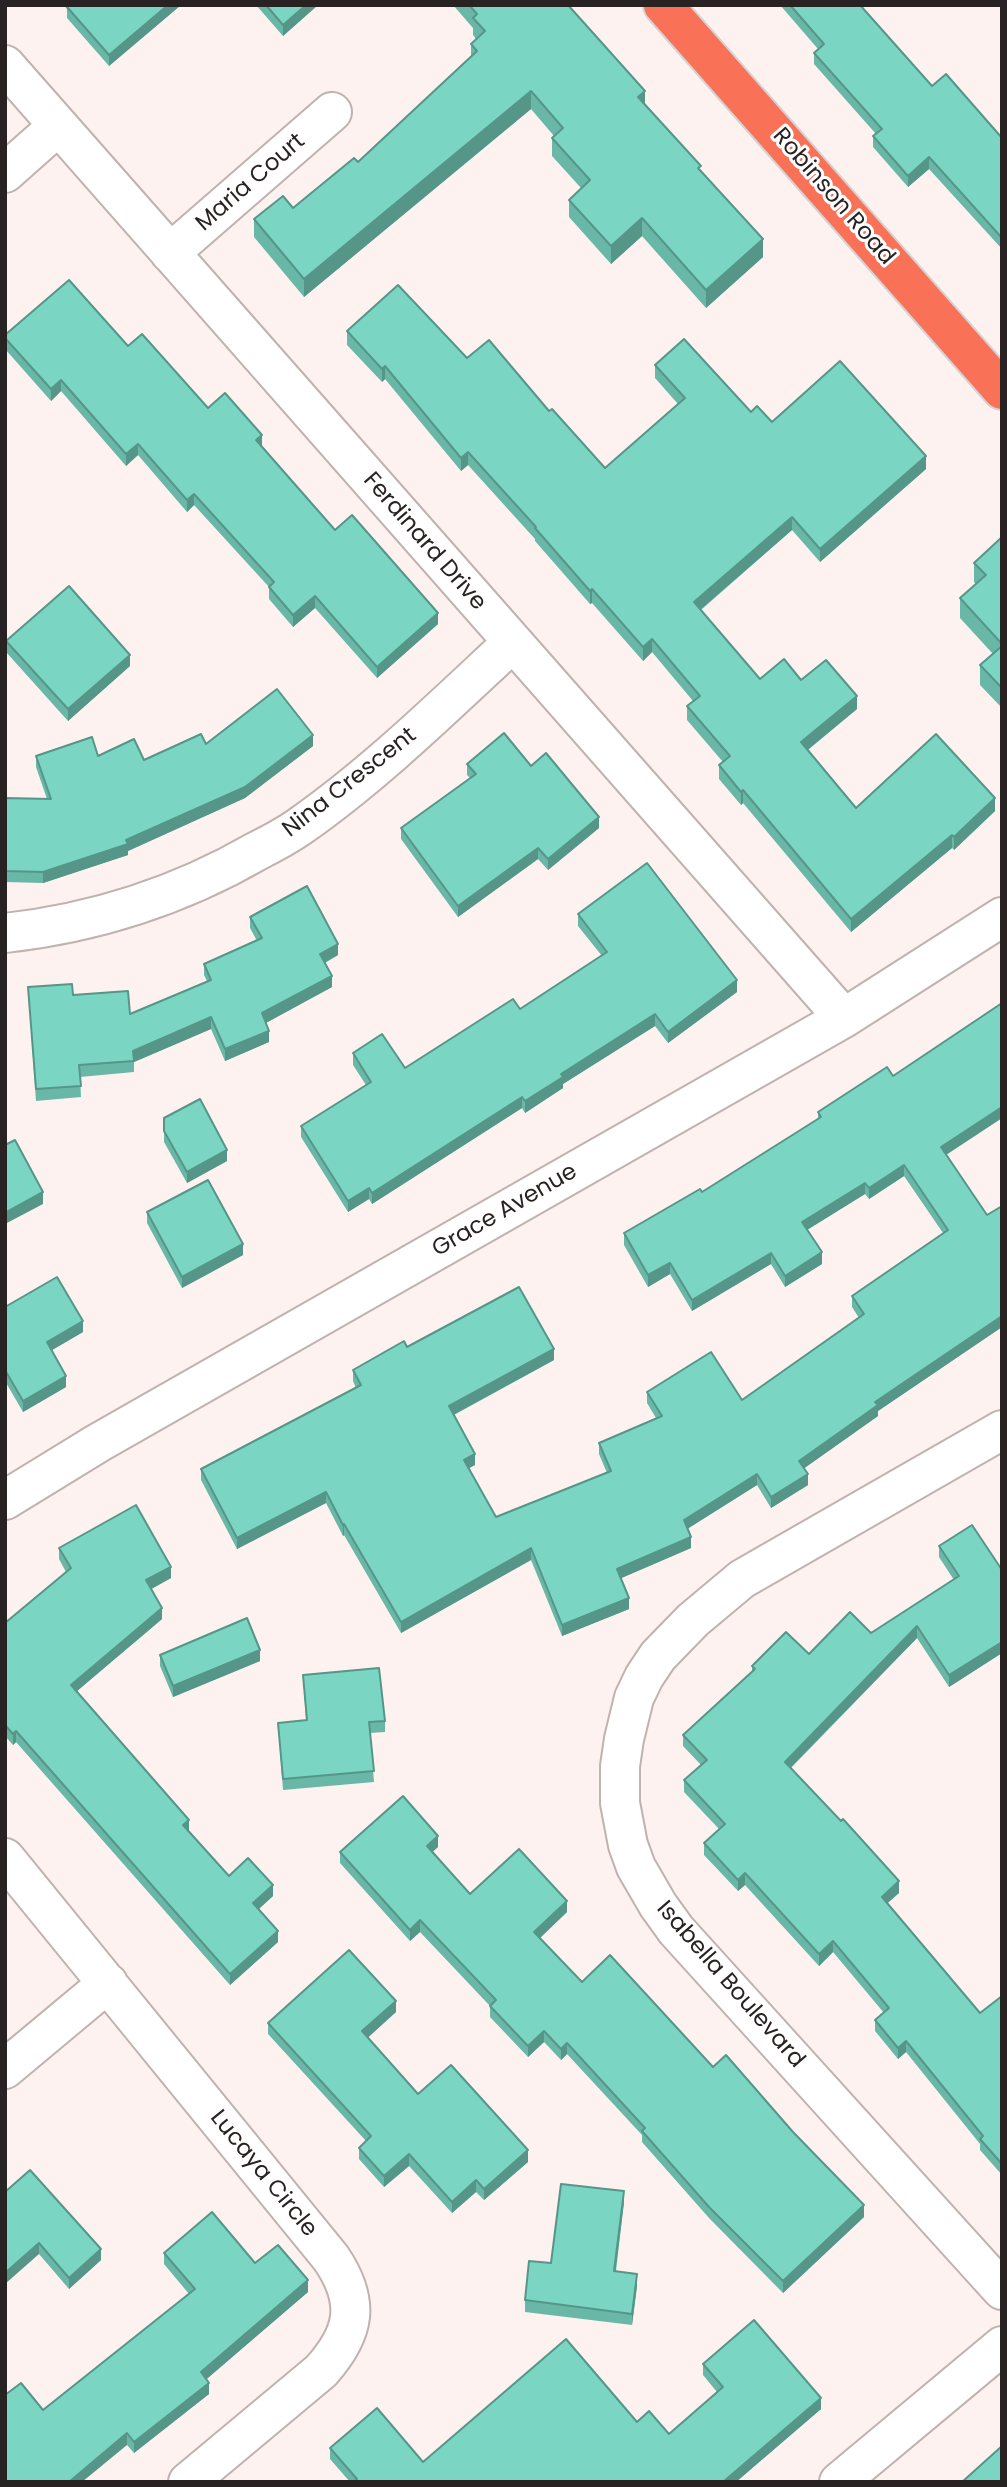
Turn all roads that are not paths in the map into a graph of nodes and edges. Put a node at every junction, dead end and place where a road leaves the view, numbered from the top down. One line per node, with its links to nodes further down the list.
1 (663, 5): 7 (highway, Robinson Road)
2 (5, 65): 4 (street, Ferdinard Drive)
3 (332, 112): 6 (street, Maria Court)
4 (58, 126): 5 (street); 6 (street, Ferdinard Drive)
5 (5, 173)
6 (170, 253): 8 (street, Ferdinard Drive)
7 (1002, 390)
8 (513, 642): 10 (street, Nina Crescent); 11 (street, Ferdinard Drive)
9 (1002, 917): 11 (street, Grace Avenue)
10 (5, 933)
11 (844, 1018): 13 (street, Grace Avenue)
12 (1002, 1430): 17 (street, Isabella Boulevard)
13 (5, 1500)
14 (5, 1858): 15 (street, Lucaya Circle)
15 (108, 1983): 16 (street); 19 (street, Lucaya Circle)
16 (5, 2069)
17 (1002, 2290)
18 (1002, 2346): 20 (street)
19 (188, 2482)
20 (839, 2482)

